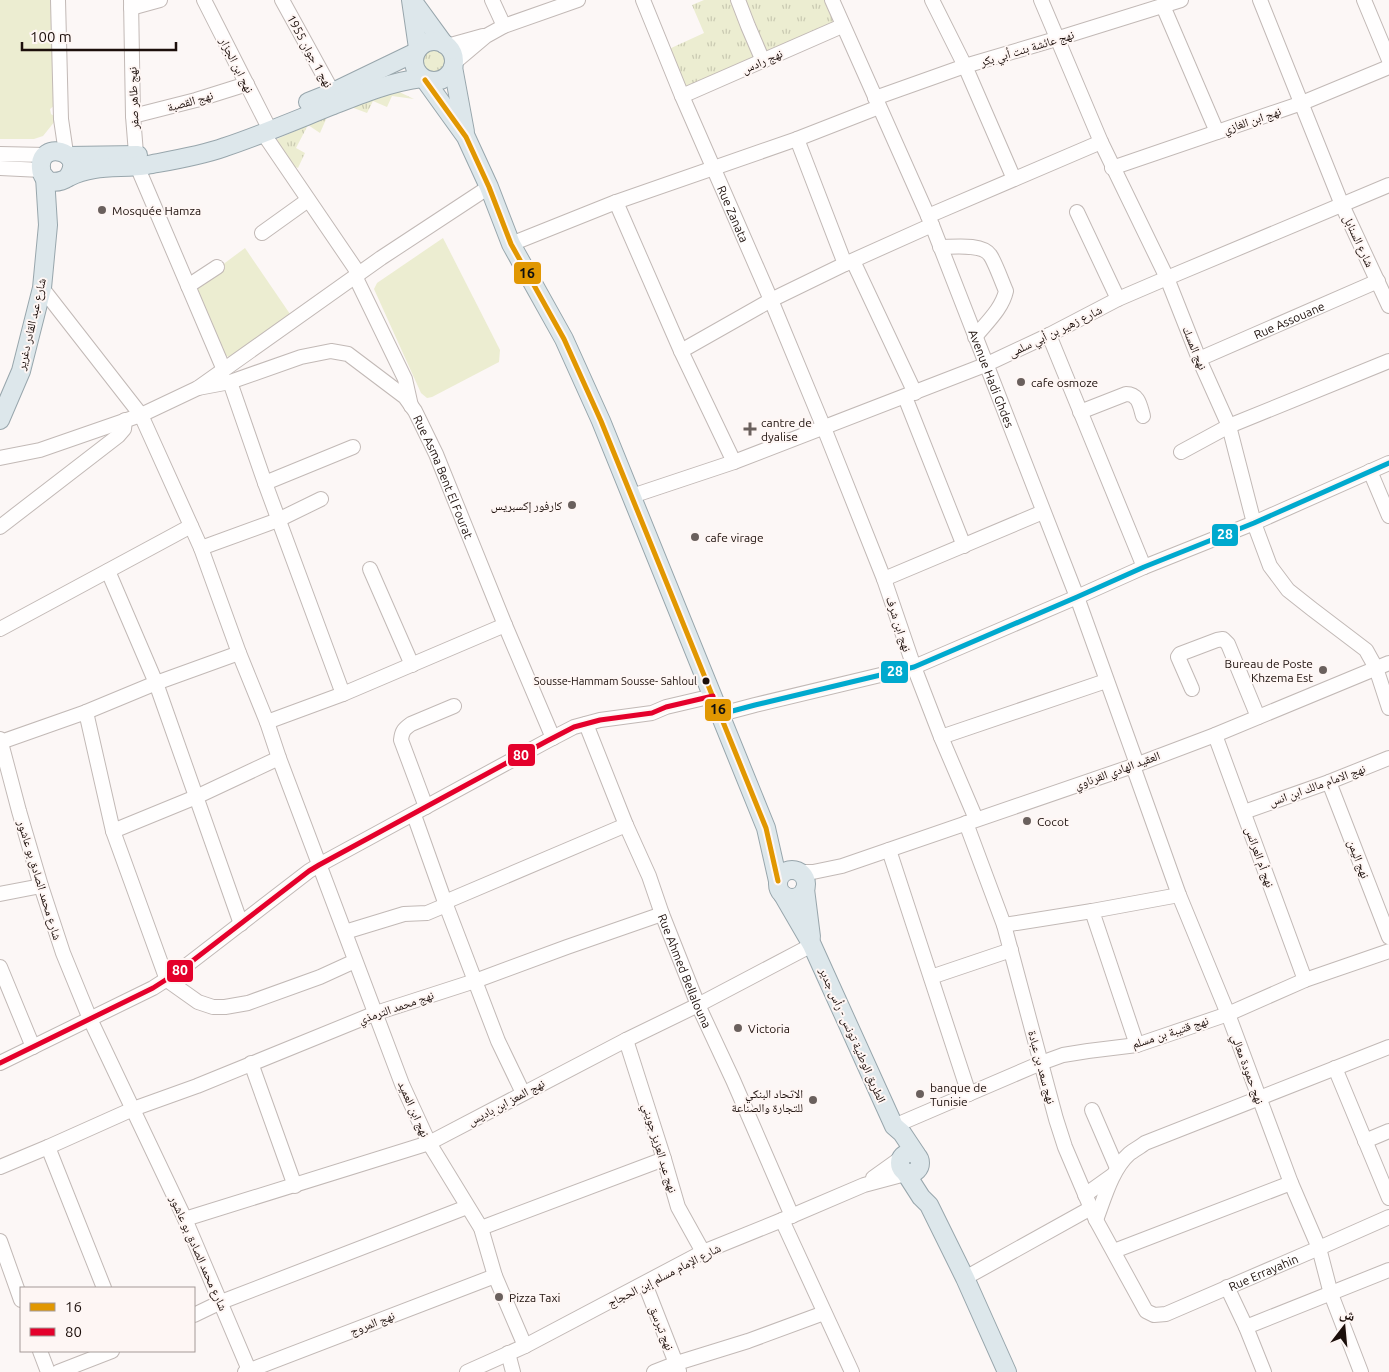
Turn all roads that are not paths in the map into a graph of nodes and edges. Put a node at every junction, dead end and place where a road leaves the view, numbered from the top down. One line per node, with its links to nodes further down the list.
1 (58, 0): 42 (street)
2 (160, 0): 16 (street)
3 (204, 0): 30 (street, نهج ابن الجزار)
4 (282, 0): 32 (street, نهج 1 جوان 1955)
5 (412, 0): 22 (main road); 23 (main road)
6 (492, 0): 18 (street)
7 (578, 0): 18 (street)
8 (643, 0): 31 (street, Rue Zanata)
9 (738, 0): 25 (street)
10 (832, 0): 19 (street, Avenue Hadi Ghdes)
11 (932, 0): 27 (street)
12 (1041, 0): 21 (street, نهج المسك)
13 (1181, 0): 17 (street, نهج عائشة بنت أبي بكر)
14 (1260, 0): 34 (street, شارع السنابل)
15 (1364, 0): 24 (street)
16 (131, 4): 35 (street, نهج طاهر صفر)
17 (1163, 6): 21 (street, نهج عائشة بنت أبي بكر); 37 (street)
18 (504, 26): 20 (street)
19 (842, 26): 25 (street, نهج رادس); 33 (street, Avenue Hadi Ghdes)
20 (486, 36): 22 (street); 26 (street)
21 (1056, 39): 27 (street, نهج عائشة بنت أبي بكر); 40 (street, نهج المسك)
22 (445, 45): 23 (main road); 26 (main road)
23 (417, 50): 29 (main road); 32 (main road)
24 (1389, 60)
25 (763, 61): 31 (street, نهج رادس)
26 (454, 65): 29 (main road); 38 (main road, الطريق الوطنية تونس - رأس جدير)
27 (966, 66): 33 (street, نهج عائشة بنت أبي بكر); 47 (street)
28 (1389, 67): 34 (street, نهج ابن الغازي)
29 (423, 79): 32 (main road); 38 (main road, الطريق الوطنية تونس - رأس جدير)
30 (247, 84): 35 (street, نهج القصبة); 36 (street, نهج ابن الجزار)
31 (682, 96): 46 (street, Rue Zanata)
32 (336, 97): 36 (main road)
33 (877, 102): 39 (street, نهج عائشة بنت أبي بكر); 55 (street, Avenue Hadi Ghdes)
34 (1302, 103): 37 (street, نهج ابن الغازي); 53 (street, شارع السنابل)
35 (133, 116): 43 (street, نهج طاهر صفر)
36 (266, 128): 43 (main road); 51 (street, نهج ابن الجزار)
37 (1217, 132): 45 (street, نهج ابن الغازي)
38 (466, 137): 50 (main road, الطريق الوطنية تونس - رأس جدير)
39 (797, 139): 46 (street, نهج عائشة بنت أبي بكر); 60 (street)
40 (1101, 142): 45 (street, نهج المسك); 47 (street)
41 (0, 154): 42 (street)
42 (53, 160): 43 (main road); 44 (street); 48 (main road); 48 (main road, شارع عبد القادر دغرير); 56 (main road, شارع عبد القادر دغرير)
43 (136, 161): 48 (main road); 65 (street, نهج طاهر صفر)
44 (0, 168)
45 (1112, 168): 63 (street, نهج المسك)
46 (712, 169): 52 (street, نهج عائشة بنت أبي بكر); 68 (street, Rue Zanata)
47 (1014, 179): 55 (street)
48 (65, 180): 56 (main road, شارع عبد القادر دغرير)
49 (1389, 185): 53 (street, شارع زهير بن أبي سلمى)
50 (489, 187): 58 (main road, الطريق الوطنية تونس - رأس جدير); 62 (street)
51 (308, 200): 57 (street); 62 (street, نهج ابن الجزار)
52 (616, 202): 58 (street, نهج عائشة بنت أبي بكر); 72 (street)
53 (1342, 205): 63 (street, شارع زهير بن أبي سلمى); 64 (street, شارع السنابل)
54 (1077, 212): 67 (street)
55 (930, 221): 59 (street, Avenue Hadi Ghdes); 60 (street)
56 (48, 225): 66 (main road, شارع عبد القادر دغرير)
57 (262, 233)
58 (511, 244): 93 (main road, الطريق الوطنية تونس - رأس جدير)
59 (940, 247): 71 (street, Avenue Hadi Ghdes); 71 (street)
60 (849, 262): 68 (street); 77 (street)
61 (217, 267): 65 (street)
62 (357, 275): 76 (street); 78 (street, نهج ابن الجزار)
63 (1167, 278): 67 (street, شارع زهير بن أبي سلمى); 73 (street, نهج المسك)
64 (1378, 281): 69 (street, شارع السنابل); 73 (street, Rue Assouane)
65 (188, 286): 76 (street, نهج طاهر صفر)
66 (42, 288): 80 (street, نهج ابن العميد); 82 (main road, شارع عبد القادر دغرير)
67 (1118, 299): 70 (street, شارع زهير بن أبي سلمى)
68 (771, 300): 72 (street); 85 (street, Rue Zanata)
69 (1389, 306)
70 (1049, 335): 75 (street, شارع زهير بن أبي سلمى); 79 (street)
71 (974, 337): 75 (street, Avenue Hadi Ghdes)
72 (681, 350): 89 (street)
73 (1199, 359): 84 (street, نهج المسك)
74 (1389, 361): 84 (street)
75 (985, 365): 77 (street, شارع زهير بن أبي سلمى); 95 (street, Avenue Hadi Ghdes)
76 (227, 376): 78 (street, Rue Asma Bent El Fourat); 80 (street, Rue Asma Bent El Fourat); 92 (street, نهج طاهر صفر)
77 (910, 395): 85 (street, شارع زهير بن أبي سلمى); 101 (street)
78 (411, 406): 108 (street, Rue Asma Bent El Fourat)
79 (1080, 412): 81 (street); 103 (street)
80 (141, 415): 83 (street, Rue Asma Bent El Fourat); 99 (street, نهج ابن العميد)
81 (1143, 416)
82 (0, 420)
83 (125, 420): 88 (street, Rue Asma Bent El Fourat); 100 (street)
84 (1229, 426): 87 (street); 98 (street, نهج المسك)
85 (824, 428): 89 (street, شارع زهير بن أبي سلمى); 106 (street, نهج ابن شرف)
86 (353, 447): 92 (street)
87 (1181, 452)
88 (0, 458)
89 (734, 462): 93 (street, شارع زهير بن أبي سلمى)
90 (1389, 463): 91 (street)
91 (1370, 471): 96 (street); 98 (street)
92 (265, 484): 97 (street, نهج طاهر صفر)
93 (632, 496): 118 (main road, الطريق الوطنية تونس - رأس جدير)
94 (321, 499): 97 (street)
95 (1043, 512): 101 (street); 107 (street, Avenue Hadi Ghdes)
96 (1389, 516)
97 (278, 520): 102 (street); 117 (street, نهج طاهر صفر)
98 (1254, 523): 103 (street); 112 (street, نهج المسك)
99 (191, 526): 102 (street, نهج ابن العميد); 105 (street)
100 (0, 527)
101 (964, 546): 106 (street)
102 (201, 548): 110 (street, نهج ابن العميد)
103 (1144, 567): 107 (street)
104 (370, 569): 111 (street)
105 (108, 571): 109 (street); 115 (street)
106 (884, 579): 113 (street, نهج ابن شرف)
107 (1076, 597): 113 (street); 114 (street, Avenue Hadi Ghdes)
108 (505, 626): 111 (street); 127 (street, Rue Asma Bent El Fourat)
109 (0, 629)
110 (239, 653): 115 (street); 123 (street, نهج ابن العميد)
111 (412, 665): 117 (street)
112 (1382, 666): 120 (street, نهج المسك); 122 (street, العقيد الهادي القرناوي)
113 (914, 667): 118 (street); 126 (street, نهج ابن شرف)
114 (1106, 681): 126 (street); 131 (street, Avenue Hadi Ghdes)
115 (156, 683): 121 (street); 133 (street)
116 (1192, 689): 122 (street)
117 (343, 694): 123 (street)
118 (717, 705): 124 (street); 139 (main road, الطريق الوطنية تونس - رأس جدير)
119 (454, 706): 134 (street)
120 (1389, 708)
121 (86, 712): 128 (street); 140 (street)
122 (1258, 717): 125 (street, العقيد الهادي القرناوي)
123 (267, 722): 129 (street, نهج ابن العميد)
124 (586, 724): 127 (street); 138 (street, Rue Ahmed Bellalouna)
125 (1215, 735): 131 (street, العقيد الهادي القرناوي); 135 (street, نهج أم العرائس)
126 (941, 737): 137 (street, نهج ابن شرف)
127 (553, 738): 134 (street)
128 (1, 740): 144 (street, شارع محمد الصادق بو عاشور)
129 (279, 758): 133 (street); 142 (street, نهج ابن العميد)
130 (1389, 758): 132 (street, نهج الامام مالك ابن انس)
131 (1135, 765): 137 (street, العقيد الهادي القرناوي); 147 (street, نهج حمودة معالي)
132 (1329, 782): 135 (street, نهج الامام مالك ابن انس); 154 (street, نهج اليمن)
133 (196, 797): 140 (street); 151 (street)
134 (426, 807): 136 (street)
135 (1244, 812): 162 (street, نهج أم العرائس)
136 (414, 814): 142 (street); 148 (street)
137 (971, 821): 141 (street, العقيد الهادي القرناوي); 152 (street, نهج سعد بن عبادة)
138 (626, 825): 148 (street); 150 (street, Rue Ahmed Bellalouna)
139 (766, 828): 143 (main road, الطريق الوطنية تونس - رأس جدير); 145 (main road, الطريق الوطنية تونس - رأس جدير)
140 (113, 831): 161 (street)
141 (889, 850): 143 (street, العقيد الهادي القرناوي); 160 (street)
142 (319, 865): 151 (street); 153 (street, نهج ابن العميد)
143 (801, 880): 145 (main road); 145 (main road); 155 (main road, الطريق الوطنية تونس - رأس جدير)
144 (41, 886): 146 (street); 167 (street, شارع محمد الصادق بو عاشور)
145 (780, 888): 155 (main road, الطريق الوطنية تونس - رأس جدير)
146 (0, 894)
147 (1179, 895): 149 (street); 166 (street, نهج حمودة معالي)
148 (446, 904): 153 (street); 163 (street)
149 (1092, 911): 152 (street); 169 (street)
150 (662, 914): 163 (street, نهج محمد الترمذي); 164 (street, Rue Ahmed Bellalouna)
151 (241, 924): 161 (street)
152 (1004, 925): 156 (street, نهج سعد بن عبادة)
153 (345, 932): 158 (street, نهج ابن العميد)
154 (1389, 937)
155 (812, 945): 164 (street, نهج المعز ابن باديس); 181 (main road, الطريق الوطنية تونس - رأس جدير)
156 (1011, 950): 160 (street); 174 (street, نهج سعد بن عبادة)
157 (1389, 952): 162 (street, نهج قتيبة بن مسلم)
158 (356, 961): 161 (street); 165 (street, نهج ابن العميد)
159 (0, 967): 170 (street)
160 (931, 977): 177 (street)
161 (167, 980): 167 (street)
162 (1305, 980): 166 (street, نهج قتيبة بن مسلم)
163 (475, 981): 165 (street, نهج محمد الترمذي); 176 (street)
164 (698, 1005): 168 (street, نهج المعز ابن باديس); 196 (street, Rue Ahmed Bellalouna)
165 (376, 1012): 173 (street, نهج محمد الترمذي); 184 (street, نهج ابن العميد)
166 (1228, 1014): 169 (street, نهج قتيبة بن مسلم); 178 (street, نهج حمودة معالي)
167 (90, 1019): 170 (street); 179 (street, شارع محمد الصادق بو عاشور)
168 (626, 1040): 176 (street, نهج المعز ابن باديس); 186 (street, نهج عبد العزيز جويني)
169 (1138, 1045): 174 (street, نهج قتيبة بن مسلم)
170 (33, 1046): 172 (street)
171 (1389, 1047): 175 (street)
172 (0, 1062)
173 (251, 1063): 179 (street, نهج محمد الترمذي); 191 (street)
174 (1041, 1063): 177 (street, نهج قتيبة بن مسلم); 194 (street, نهج سعد بن عبادة)
175 (1335, 1068): 178 (street); 183 (street)
176 (523, 1093): 184 (street, نهج المعز ابن باديس)
177 (969, 1094): 181 (street, نهج قتيبة بن مسلم)
178 (1258, 1098): 189 (street); 190 (street, نهج حمودة معالي)
179 (133, 1109): 185 (street, نهج محمد الترمذي); 197 (street, شارع محمد الصادق بو عاشور)
180 (1092, 1110): 189 (street)
181 (894, 1126): 187 (main road, الطريق الوطنية تونس - رأس جدير)
182 (1389, 1131): 183 (street)
183 (1365, 1141): 192 (street)
184 (428, 1143): 191 (street, نهج المعز ابن باديس); 193 (street, نهج ابن العميد)
185 (48, 1148): 188 (street, نهج محمد الترمذي); 208 (street)
186 (664, 1159): 198 (street); 202 (street, نهج عبد العزيز جويني)
187 (910, 1165): 196 (street, شارع اﻹمام مسلم إبن الحجاج); 205 (main road, الطريق الوطنية تونس - رأس جدير)
188 (0, 1167)
189 (1115, 1172): 194 (street); 194 (street)
190 (1291, 1184): 199 (street, نهج حمودة معالي); 201 (street)
191 (295, 1186): 197 (street, نهج المعز ابن باديس)
192 (1389, 1198)
193 (467, 1207): 198 (street, نهج ابن العميد); 211 (street)
194 (1091, 1208): 201 (street, نهج سعد بن عبادة); 205 (street)
195 (1389, 1217): 199 (street, Rue Errayahin)
196 (787, 1218): 202 (street, شارع اﻹمام مسلم إبن الحجاج); 213 (street, Rue Ahmed Bellalouna)
197 (185, 1219): 211 (street, شارع محمد الصادق بو عاشور)
198 (481, 1228): 204 (street, نهج ابن العميد)
199 (1319, 1248): 207 (street, Rue Errayahin); 209 (street, نهج حمودة معالي)
200 (1, 1250): 210 (street)
201 (1114, 1251): 212 (street, نهج سعد بن عبادة)
202 (704, 1252): 206 (street, شارع اﻹمام مسلم إبن الحجاج)
203 (1389, 1270): 209 (street)
204 (495, 1276): 216 (street, نهج ابن العميد); 221 (street, نهج المروج)
205 (965, 1278): 228 (main road, الطريق الوطنية تونس - رأس جدير)
206 (645, 1284): 216 (street, شارع اﻹمام مسلم إبن الحجاج); 220 (street, نهج تبرسق)
207 (1227, 1286): 212 (street, Rue Errayahin); 215 (street)
208 (104, 1287)
209 (1331, 1294): 215 (street); 230 (street, نهج حمودة معالي)
210 (20, 1298)
211 (221, 1302): 214 (street); 221 (street, شارع محمد الصادق بو عاشور)
212 (1140, 1302)
213 (824, 1313): 220 (street); 227 (street, Rue Ahmed Bellalouna)
214 (195, 1315)
215 (1246, 1327): 229 (street)
216 (525, 1346): 219 (street, شارع اﻹمام مسلم إبن الحجاج)
217 (40, 1352): 222 (street)
218 (109, 1352): 223 (street)
219 (508, 1353): 224 (street, شارع اﻹمام مسلم إبن الحجاج); 225 (street)
220 (678, 1368): 226 (street)
221 (247, 1371)
222 (48, 1372)
223 (58, 1372)
224 (467, 1372)
225 (513, 1372)
226 (654, 1372)
227 (852, 1372)
228 (1007, 1372)
229 (1264, 1372)
230 (1361, 1372)

